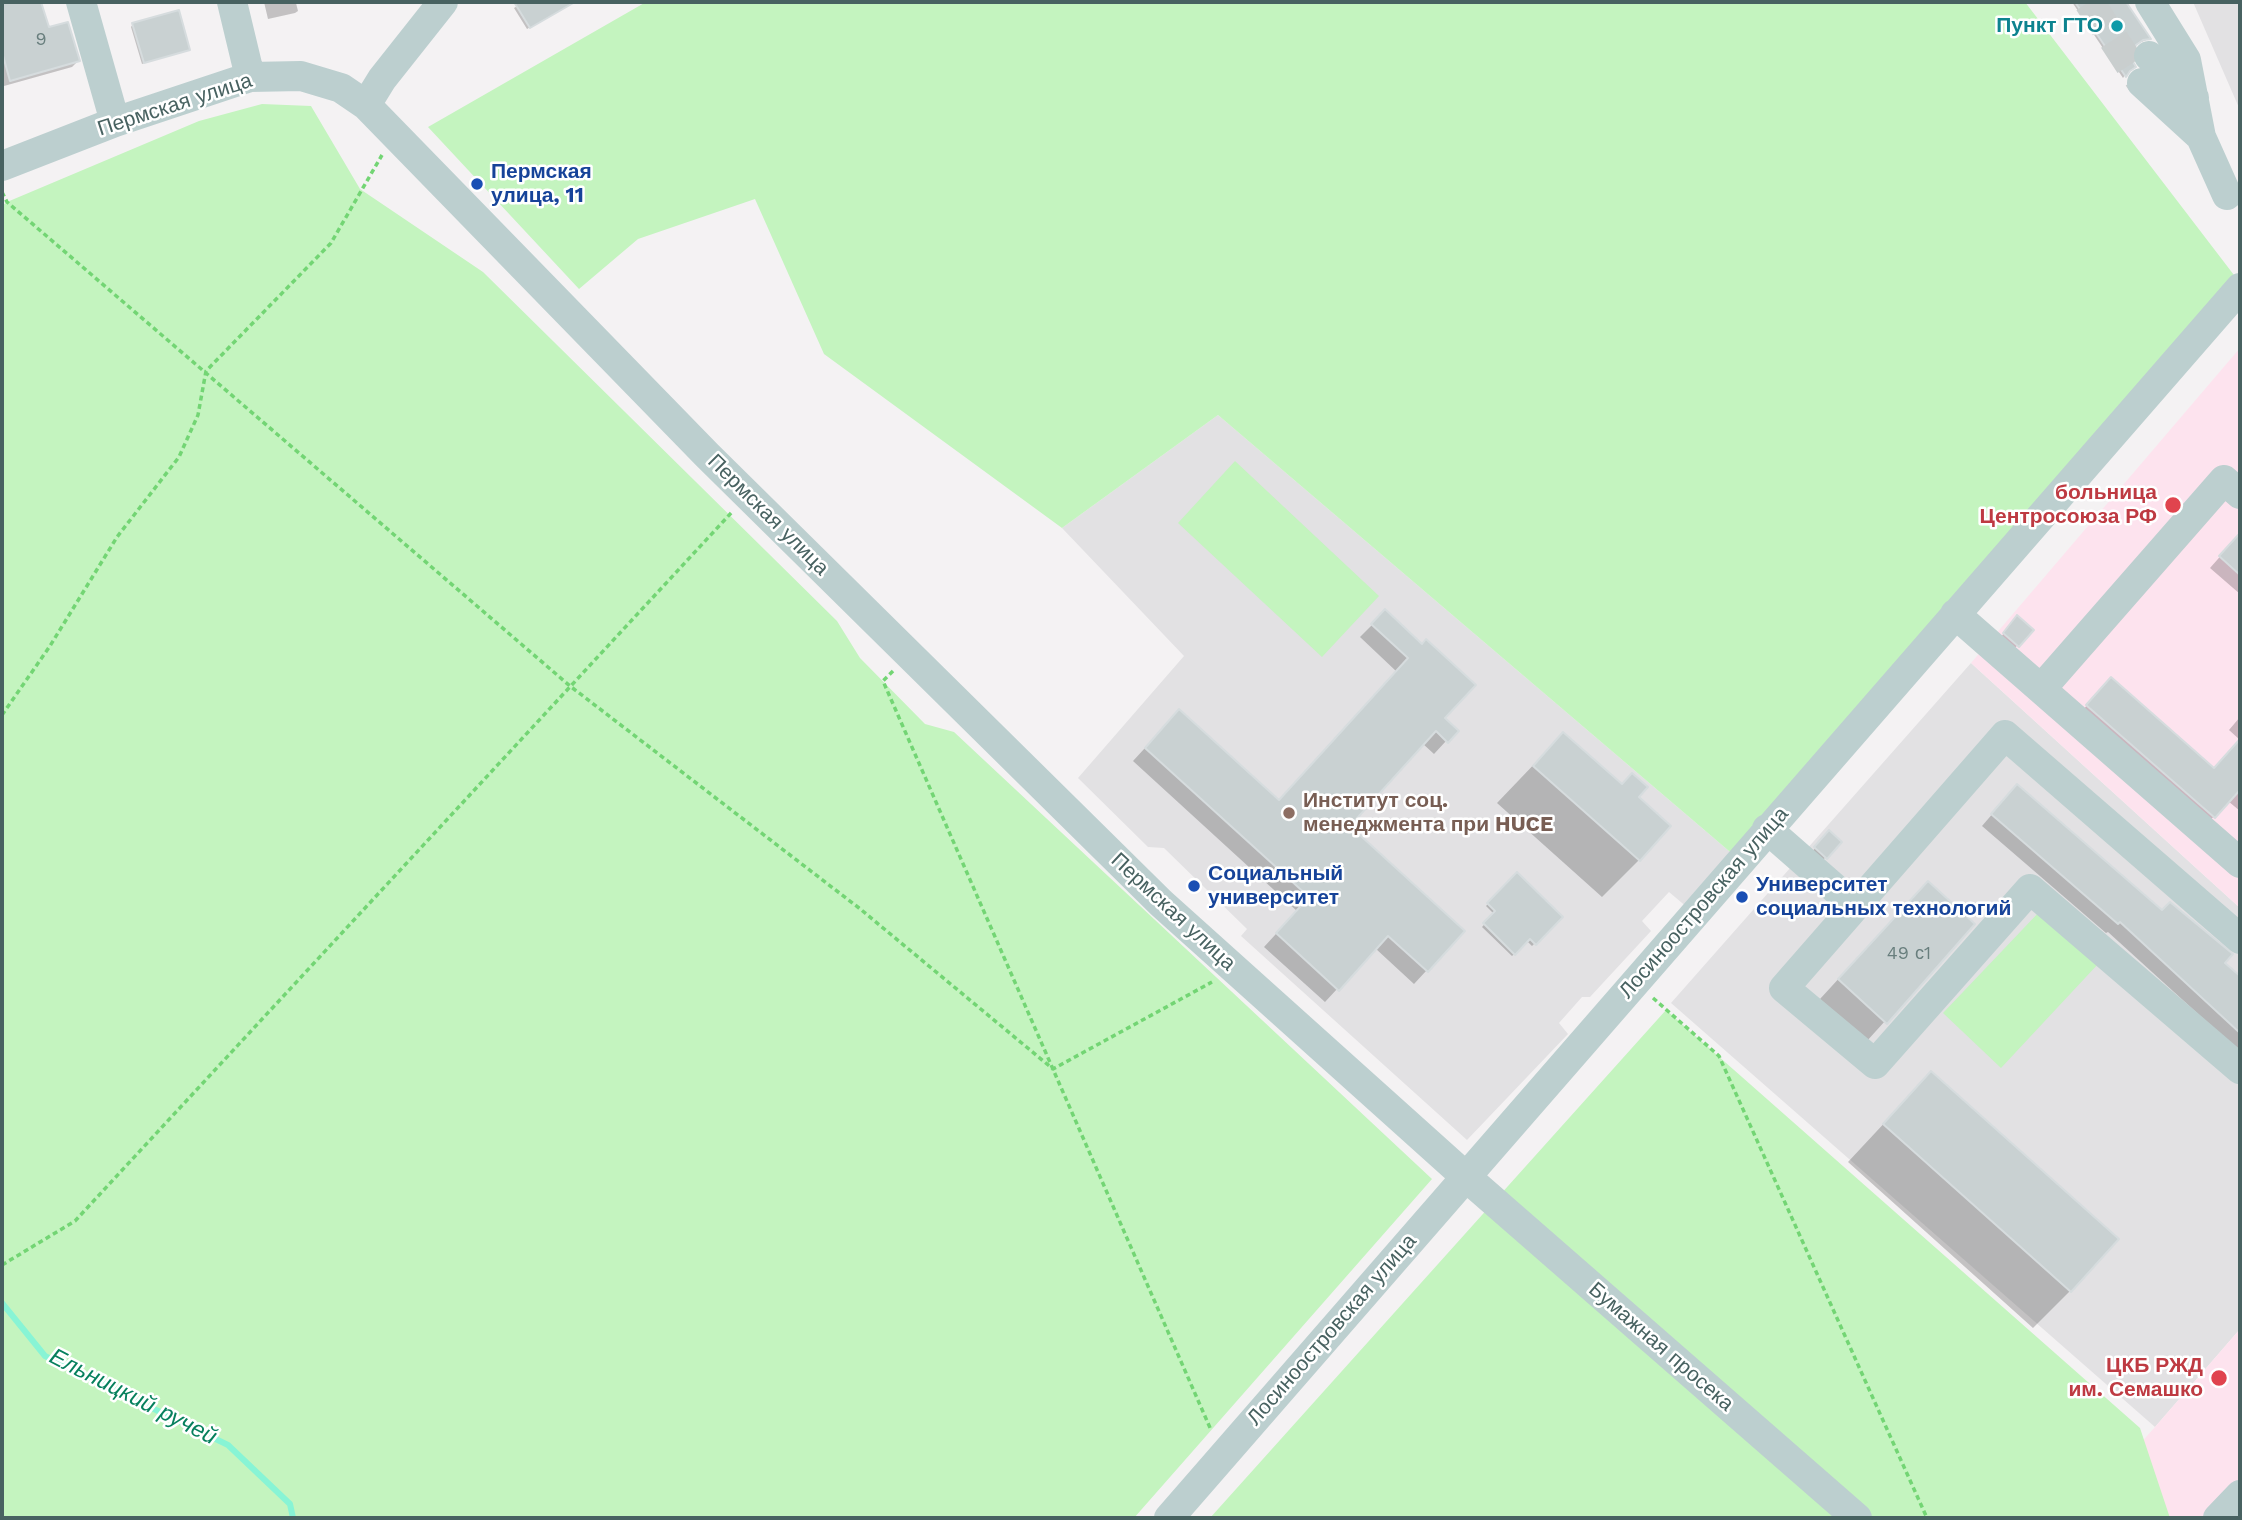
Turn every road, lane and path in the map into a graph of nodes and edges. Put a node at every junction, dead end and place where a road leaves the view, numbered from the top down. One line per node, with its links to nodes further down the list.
1 (81, 2): 8 (street)
2 (232, 2): 5 (street)
3 (443, 2): 7 (street)
4 (2150, 2): 6 (street)
5 (250, 77): 7 (street, Пермская улица); 8 (street, Пермская улица)
6 (2194, 98): 10 (street); 10 (street)
7 (366, 105): 9 (street, Пермская улица)
8 (115, 122): 11 (street, Пермская улица)
9 (391, 130): 15 (path); 17 (street, Пермская улица)
10 (2201, 137): 13 (street)
11 (2, 166)
12 (2, 192): 15 (path)
13 (2227, 195)
14 (2240, 288): 18 (street, Лосиноостровская улица)
15 (206, 371): 20 (path); 22 (path)
16 (2240, 494): 21 (street)
17 (749, 497): 19 (street, Пермская улица); 20 (path)
18 (1955, 614): 21 (street); 23 (street, Лосиноостровская улица)
19 (910, 655): 27 (street, Пермская улица); 29 (path)
20 (570, 686): 29 (path); 32 (path)
21 (2041, 689): 24 (street)
22 (2, 715)
23 (1768, 829): 25 (street); 28 (street, Лосиноостровская улица)
24 (2240, 863)
25 (1854, 906): 26 (street); 30 (street)
26 (2240, 939)
27 (1234, 969): 29 (path); 31 (street, Пермская улица)
28 (1636, 983): 31 (street, Лосиноостровская улица); 37 (path)
29 (1053, 1069): 33 (path)
30 (2240, 1069)
31 (1465, 1176): 35 (street, Лосиноостровская улица); 36 (street, Бумажная просека)
32 (2, 1265)
33 (1211, 1430)
34 (2240, 1494): 38 (street)
35 (1169, 1518)
36 (1857, 1518)
37 (1927, 1518)
38 (2218, 1518)

